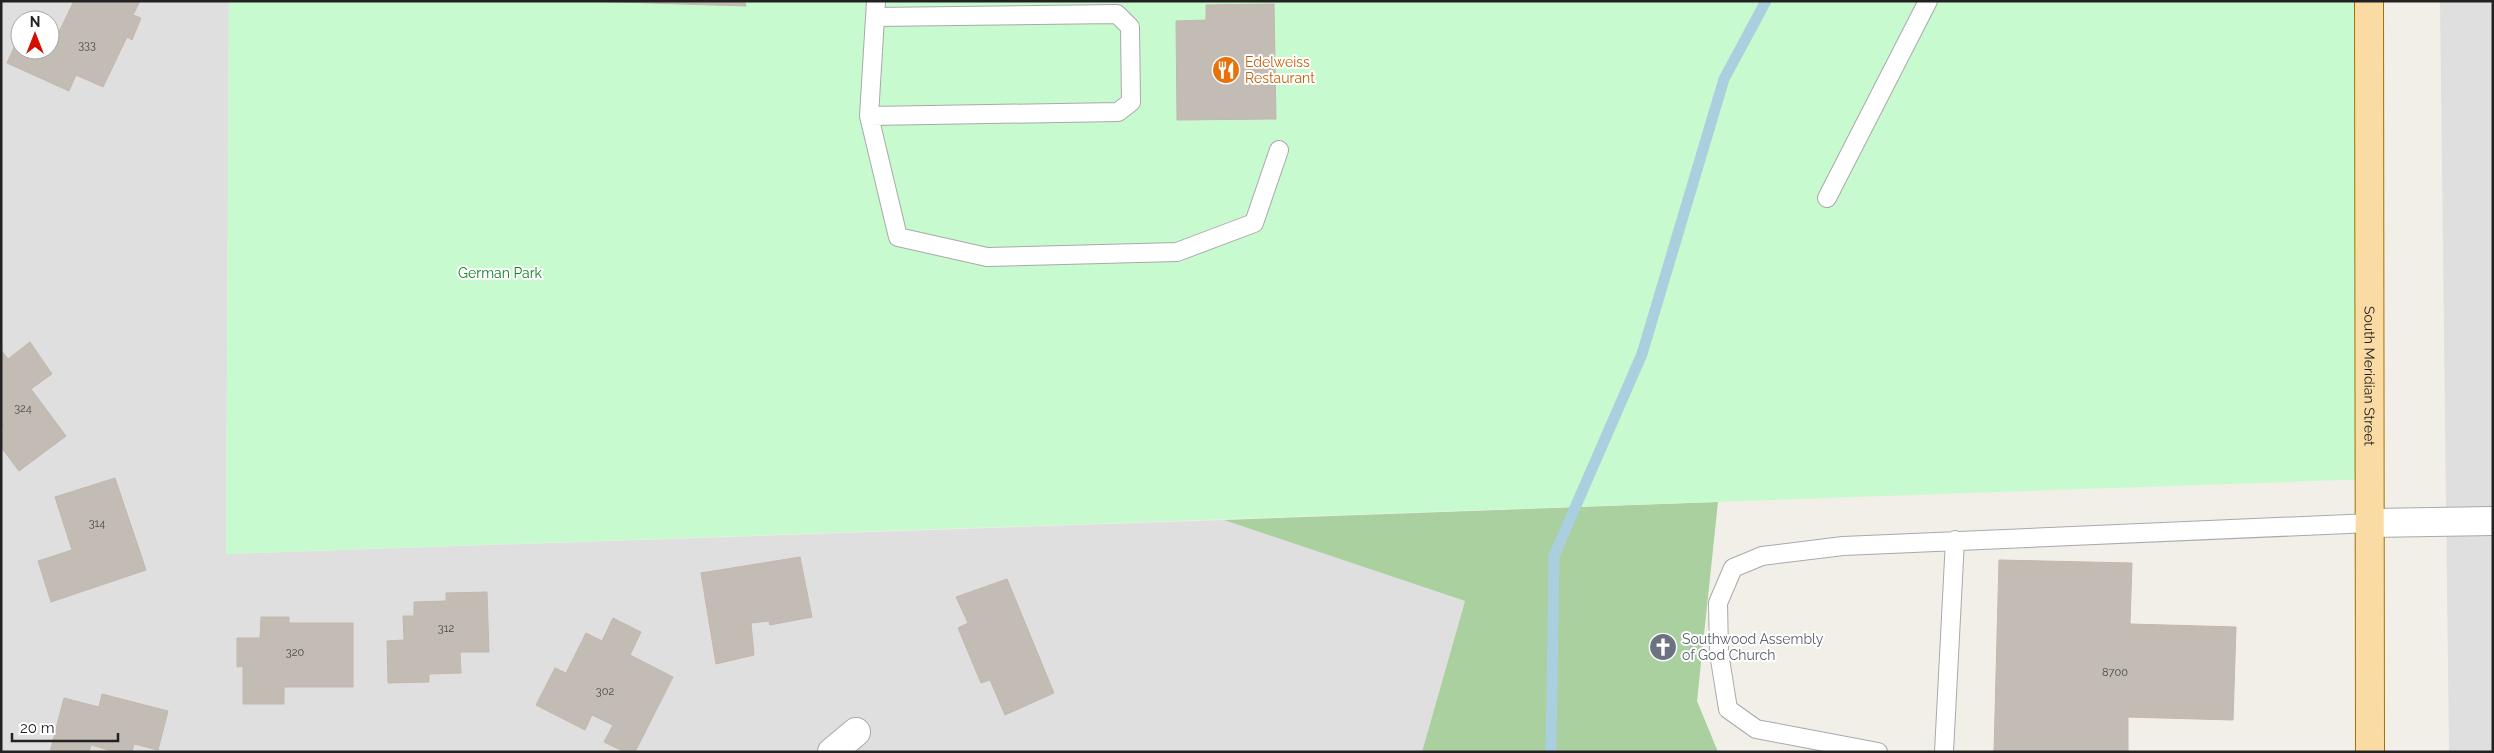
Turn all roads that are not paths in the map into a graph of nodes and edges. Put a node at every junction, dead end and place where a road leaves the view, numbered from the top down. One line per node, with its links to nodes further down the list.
1 (1928, 1): 6 (lane)
2 (2369, 1): 8 (main road, South Meridian Street)
3 (875, 9): 4 (lane); 4 (lane)
4 (869, 116): 5 (lane)
5 (1279, 150)
6 (1827, 198)
7 (2493, 521): 8 (street)
8 (2371, 522): 9 (lane); 14 (main road, South Meridian Street)
9 (1955, 540): 12 (lane); 13 (lane)
10 (856, 732): 11 (street)
11 (832, 752)
12 (1878, 752)
13 (1944, 752)
14 (2370, 752)

